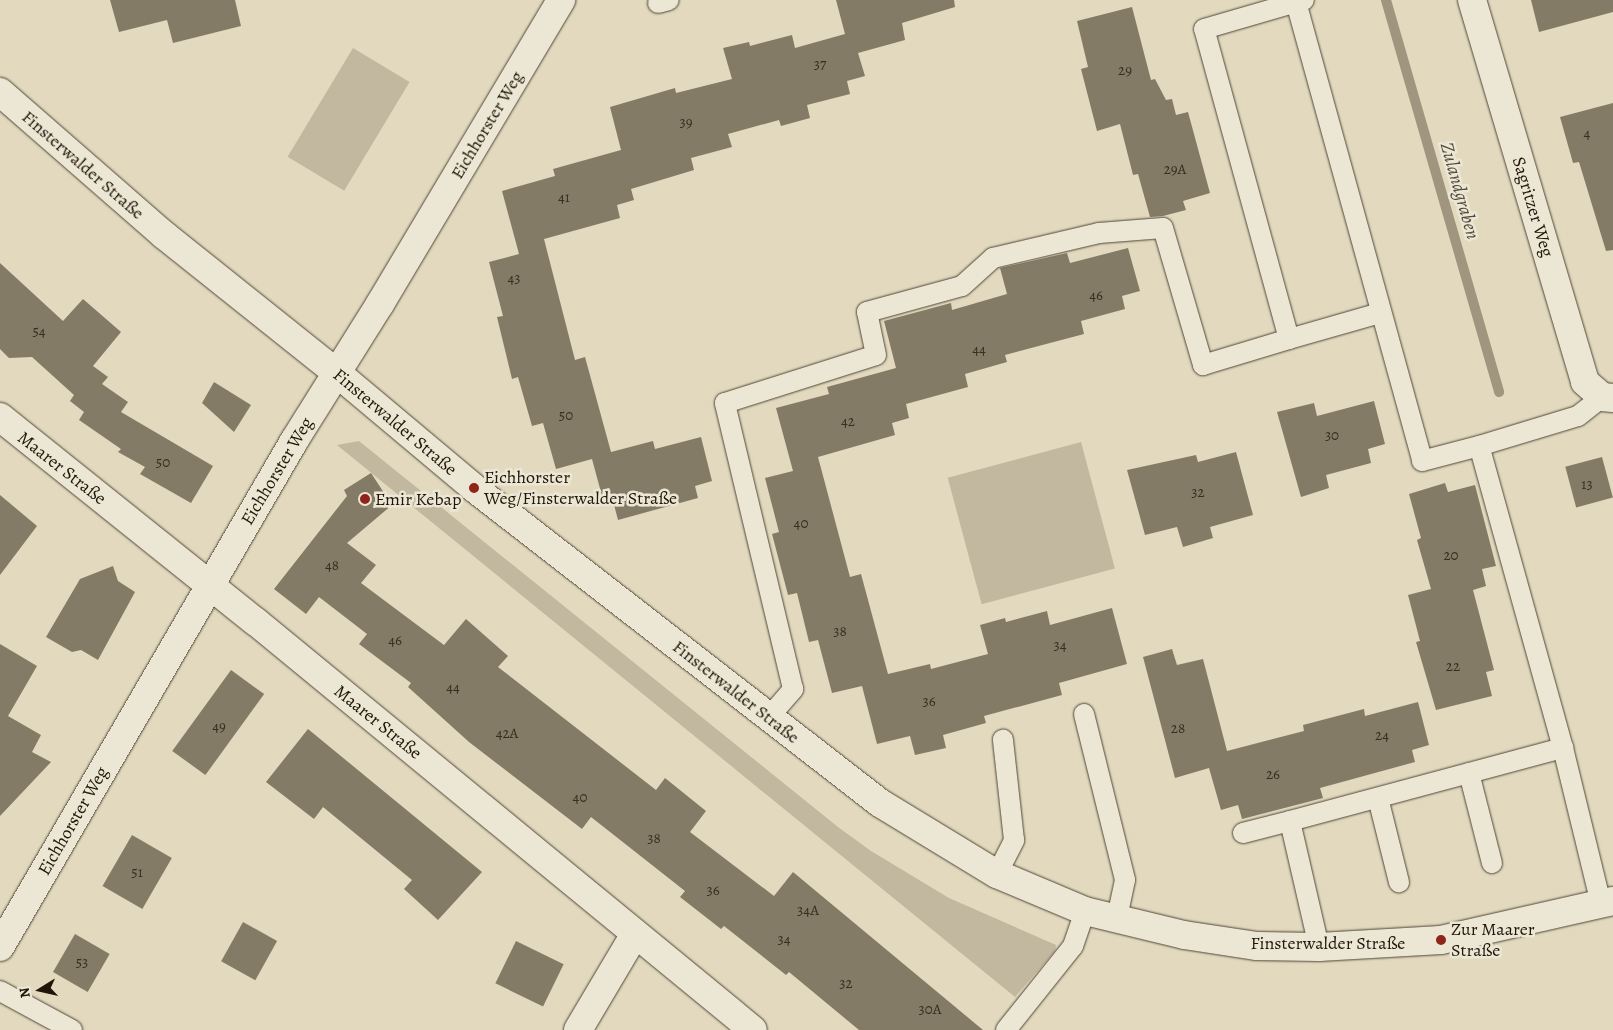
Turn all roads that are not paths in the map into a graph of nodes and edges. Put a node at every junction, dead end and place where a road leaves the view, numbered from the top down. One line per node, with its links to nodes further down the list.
1 (561, 0): 7 (street, Eichhorster Weg)
2 (1472, 0): 8 (street, Sagritzer Weg)
3 (1300, 1): 5 (lane); 6 (lane)
4 (0, 92): 7 (street, Finsterwalder Straße)
5 (1380, 313): 6 (lane); 10 (lane)
6 (1289, 339): 13 (lane)
7 (337, 373): 11 (street, Eichhorster Weg); 13 (street, Finsterwalder Straße)
8 (1608, 398): 10 (lane)
9 (0, 417): 11 (street, Maarer Straße)
10 (1479, 446): 15 (lane)
11 (210, 585): 26 (street, Eichhorster Weg); 27 (street, Maarer Straße)
12 (1084, 714): 25 (lane)
13 (769, 717): 21 (street, Finsterwalder Straße)
14 (1003, 740): 21 (lane)
15 (1563, 748): 16 (lane); 23 (lane)
16 (1469, 773): 17 (lane); 20 (lane)
17 (1378, 798): 18 (lane); 22 (lane)
18 (1290, 821): 19 (lane); 28 (lane)
19 (1243, 833)
20 (1492, 863)
21 (996, 874): 24 (street, Finsterwalder Straße)
22 (1399, 882)
23 (1607, 903): 28 (street, Finsterwalder Straße)
24 (1084, 911): 25 (street, Finsterwalder Straße); 33 (lane)
25 (1118, 919): 28 (street, Finsterwalder Straße)
26 (3, 934)
27 (635, 934): 31 (street); 32 (street, Maarer Straße)
28 (1319, 947)
29 (0, 991): 30 (lane)
30 (72, 1030)
31 (578, 1030)
32 (753, 1030)
33 (1006, 1030)

